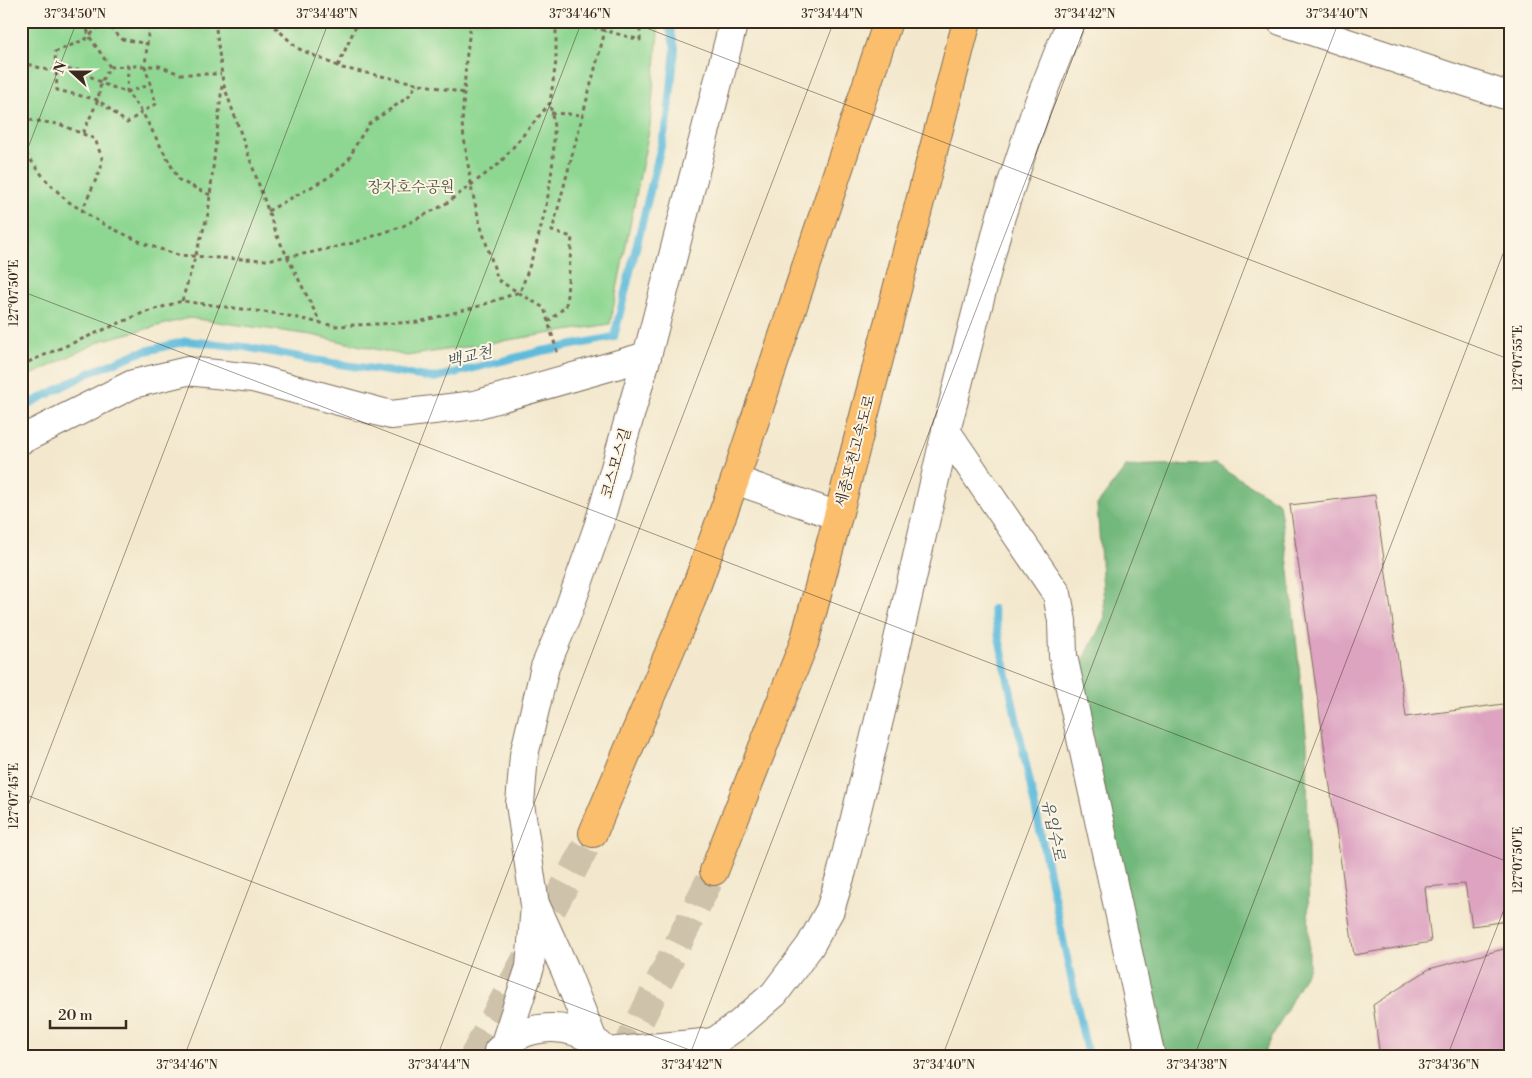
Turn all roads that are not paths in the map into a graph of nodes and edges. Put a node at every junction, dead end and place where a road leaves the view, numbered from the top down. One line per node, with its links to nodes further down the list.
1 (734, 21): 7 (street, 코스모스길)
2 (888, 21): 10 (highway)
3 (967, 21): 11 (highway, 세종포천고속도로)
4 (1071, 21): 8 (street)
5 (1281, 21): 6 (street)
6 (1511, 97)
7 (647, 356): 9 (street); 14 (street, 코스모스길)
8 (946, 431): 17 (street); 18 (street)
9 (21, 440)
10 (735, 480): 11 (street); 12 (highway)
11 (838, 516): 13 (highway, 세종포천고속도로)
12 (593, 833)
13 (714, 871)
14 (535, 905): 15 (street); 16 (street)
15 (499, 1050): 16 (street)
16 (603, 1050): 17 (street)
17 (705, 1050)
18 (1151, 1057)

